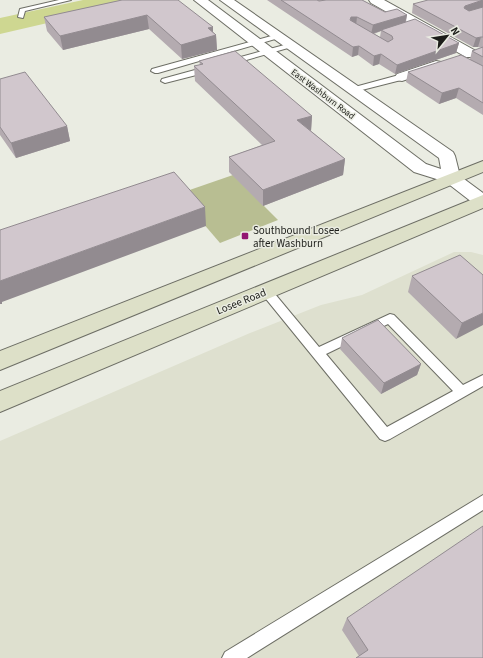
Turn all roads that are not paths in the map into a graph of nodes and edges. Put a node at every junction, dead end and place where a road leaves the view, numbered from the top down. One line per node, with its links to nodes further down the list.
1 (68, 0): 5 (lane)
2 (200, 0): 9 (street, East Washburn Road)
3 (226, 0): 8 (street, East Washburn Road)
4 (375, 0): 6 (street)
5 (21, 17)
6 (417, 24): 7 (lane); 12 (street)
7 (404, 28)
8 (278, 37): 9 (lane); 10 (street, East Washburn Road)
9 (256, 43): 11 (street, East Washburn Road); 13 (lane)
10 (292, 46): 11 (lane); 17 (street, East Washburn Road)
11 (269, 52): 13 (lane); 19 (street, East Washburn Road)
12 (477, 52): 15 (street)
13 (217, 62): 14 (lane); 16 (lane)
14 (155, 71)
15 (402, 77): 17 (lane)
16 (165, 81)
17 (354, 90): 19 (street, East Washburn Road)
18 (483, 166): 19 (main road)
19 (452, 178): 20 (street, East Washburn Road); 23 (main road)
20 (483, 201): 21 (main road, Losee Road)
21 (266, 291): 22 (lane); 26 (main road, Losee Road)
22 (317, 353): 25 (lane); 25 (lane)
23 (0, 361)
24 (483, 380): 25 (lane)
25 (462, 392)
26 (0, 402)
27 (483, 502): 28 (lane)
28 (231, 658)

